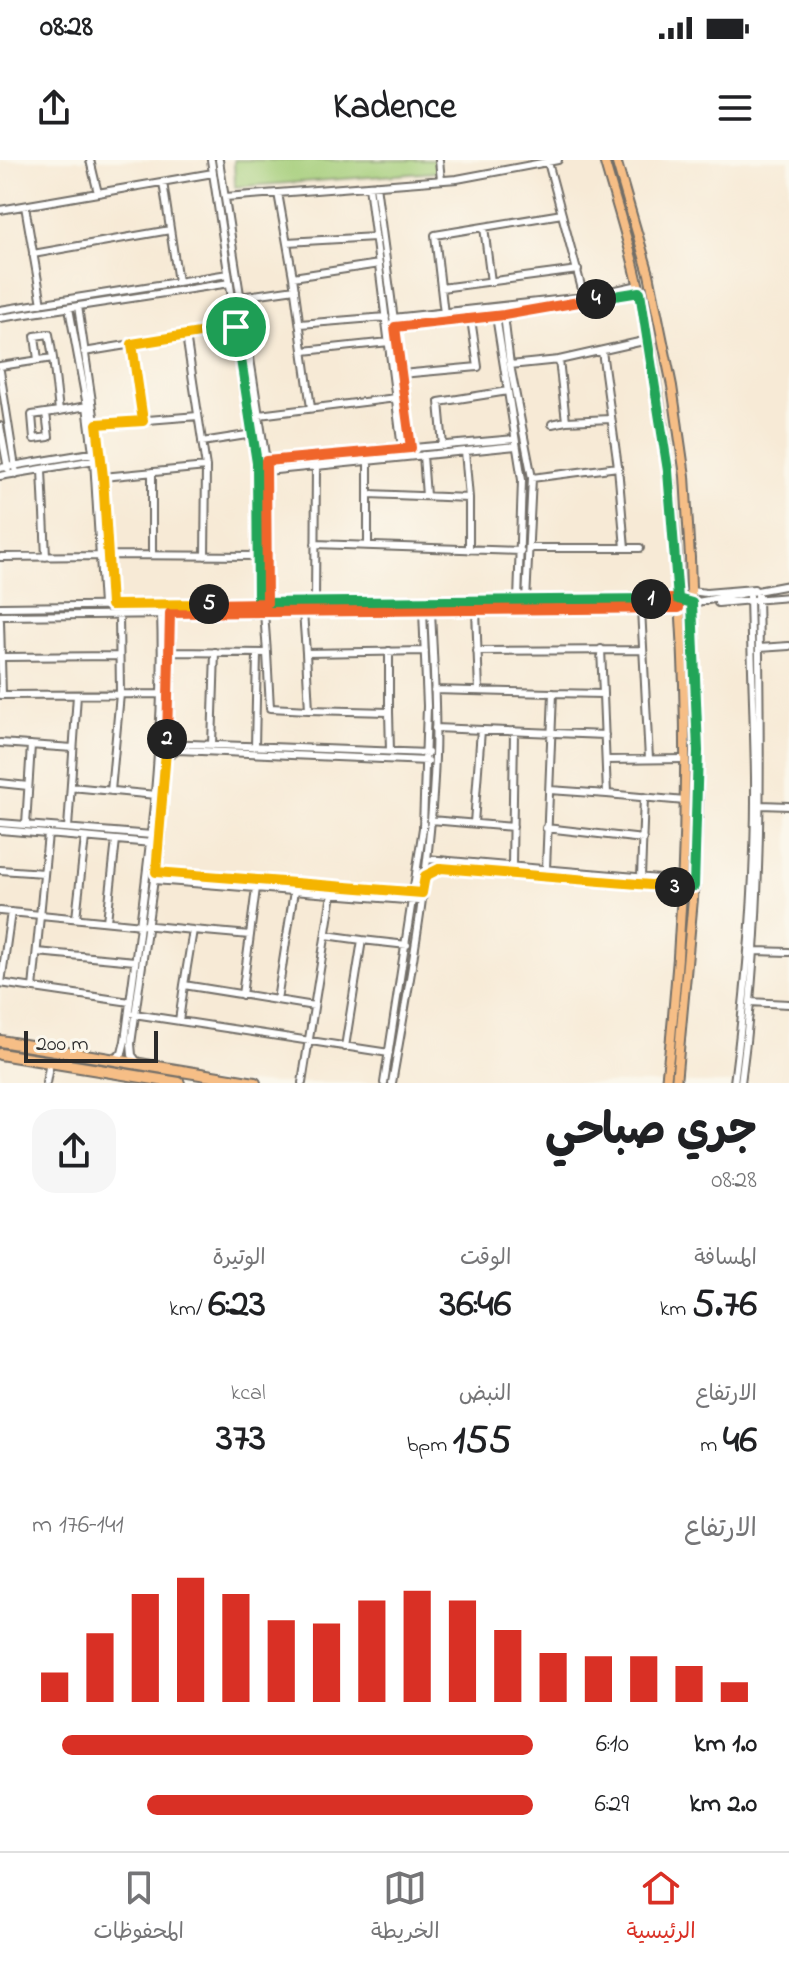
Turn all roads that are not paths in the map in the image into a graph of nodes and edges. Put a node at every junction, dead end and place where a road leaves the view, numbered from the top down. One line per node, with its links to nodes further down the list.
1 (90, 160): 13 (street)
2 (211, 160): 9 (street)
3 (219, 160): 15 (street)
4 (439, 160): 10 (street)
5 (558, 160): 8 (street)
6 (604, 160): 33 (main road)
7 (616, 160): 114 (main road)
8 (548, 162): 10 (street); 18 (street)
9 (213, 173): 11 (street); 26 (street)
10 (441, 180): 12 (street)
11 (163, 182): 13 (street); 20 (street)
12 (372, 185): 14 (street); 21 (street); 43 (street)
13 (98, 193): 16 (street)
14 (278, 193): 15 (street); 22 (street)
15 (225, 197): 34 (street)
16 (25, 206): 17 (street); 23 (street)
17 (0, 210)
18 (562, 214): 19 (street); 25 (street)
19 (484, 227): 29 (street); 31 (street)
20 (170, 230): 23 (street); 28 (street)
21 (375, 237): 22 (street); 24 (street)
22 (287, 242): 27 (street)
23 (33, 254): 36 (street)
24 (379, 264): 27 (street); 43 (street)
25 (578, 270): 29 (street); 35 (street)
26 (228, 274): 28 (street); 30 (street)
27 (293, 277): 32 (street)
28 (178, 282): 36 (street)
29 (491, 282): 31 (street)
30 (230, 283): 37 (street); 46 (street)
31 (441, 288): 40 (street)
32 (295, 289): 34 (street); 45 (street)
33 (639, 289): 35 (street); 41 (street); 49 (main road)
34 (240, 297): 67 (street)
35 (584, 297): 40 (street)
36 (42, 304): 39 (street)
37 (78, 306): 38 (street); 54 (street)
38 (69, 308): 42 (street); 63 (street)
39 (0, 310)
40 (444, 314): 43 (street)
41 (500, 315): 44 (street); 58 (street); 61 (street)
42 (0, 318)
43 (390, 318): 45 (street); 47 (street); 50 (street)
44 (471, 319): 47 (street); 60 (street)
45 (300, 324): 52 (street)
46 (236, 327): 48 (street); 75 (street)
47 (395, 327): 60 (street)
48 (186, 335): 51 (street); 68 (street)
49 (648, 340): 53 (street); 122 (main road)
50 (389, 342): 52 (street); 62 (street)
51 (132, 344): 54 (street); 70 (street)
52 (304, 351): 64 (street)
53 (602, 351): 57 (street); 69 (street)
54 (84, 352): 72 (street)
55 (53, 358): 56 (street); 56 (street); 65 (street)
56 (38, 360): 59 (street)
57 (559, 360): 58 (street); 71 (street)
58 (510, 365): 95 (street)
59 (0, 368): 89 (street)
60 (401, 374): 79 (street)
61 (508, 391): 77 (street); 78 (street)
62 (396, 398): 64 (street); 80 (street)
63 (87, 406): 65 (street); 83 (street)
64 (311, 408): 67 (street)
65 (59, 411): 66 (street)
66 (46, 413): 66 (street)
67 (259, 415): 84 (street)
68 (198, 416): 70 (street); 76 (street)
69 (611, 419): 71 (street); 88 (street)
70 (143, 421): 72 (street)
71 (566, 421): 73 (street)
72 (97, 424): 83 (street)
73 (552, 424)
74 (0, 426): 89 (street)
75 (253, 434): 76 (street); 109 (street)
76 (202, 442): 87 (street)
77 (516, 442): 78 (street); 81 (street); 105 (street)
78 (443, 446): 79 (street)
79 (411, 448): 80 (street)
80 (402, 449): 84 (street)
81 (465, 451): 82 (street); 98 (street)
82 (423, 455): 85 (street); 97 (street)
83 (97, 456): 89 (street); 90 (street); 94 (street); 106 (street)
84 (266, 461): 91 (street)
85 (368, 461): 86 (street); 96 (street)
86 (316, 466): 91 (street); 99 (street)
87 (206, 467): 92 (street); 108 (street)
88 (618, 467): 95 (street); 102 (street)
89 (10, 470): 90 (street); 93 (street)
90 (42, 470): 111 (street)
91 (266, 471): 119 (street)
92 (152, 472): 94 (street); 107 (street)
93 (0, 476)
94 (103, 477): 106 (street)
95 (532, 478): 101 (street)
96 (369, 494): 97 (street); 100 (street)
97 (426, 496): 98 (street)
98 (469, 498): 104 (street)
99 (315, 544): 100 (street); 120 (street)
100 (368, 545): 104 (street)
101 (530, 548): 102 (street); 117 (street)
102 (625, 548): 103 (street)
103 (640, 548)
104 (469, 550): 105 (street)
105 (521, 551): 117 (street)
106 (103, 555): 107 (street); 111 (street); 124 (street)
107 (152, 555): 108 (street)
108 (205, 556): 109 (street)
109 (258, 556): 118 (street)
110 (0, 557): 111 (street)
111 (46, 557)
112 (789, 586): 113 (street)
113 (779, 587): 114 (street); 115 (street)
114 (691, 591): 121 (main road)
115 (754, 596): 116 (street); 121 (street); 123 (street); 136 (street); 263 (street)
116 (789, 597)
117 (522, 601): 120 (street); 122 (street)
118 (258, 603): 119 (street); 124 (street)
119 (267, 603): 120 (street)
120 (315, 603)
121 (692, 603): 122 (street); 215 (main road)
122 (679, 604): 126 (street); 175 (main road)
123 (707, 604)
124 (107, 605): 125 (street)
125 (0, 607)
126 (641, 609): 128 (street); 138 (street)
127 (427, 610): 128 (street); 130 (street); 140 (street); 149 (street)
128 (476, 610): 141 (street)
129 (264, 612): 130 (street); 132 (street); 145 (street)
130 (303, 612): 146 (street)
131 (161, 613): 132 (street); 133 (street); 153 (street)
132 (170, 613): 142 (street)
133 (119, 614): 134 (street); 147 (street)
134 (0, 618): 148 (street)
135 (789, 646): 136 (street)
136 (759, 648): 187 (street)
137 (601, 649): 138 (street); 141 (street); 154 (street)
138 (642, 650): 174 (street)
139 (389, 651): 140 (street); 146 (street); 160 (street)
140 (425, 651): 173 (street)
141 (477, 651): 150 (street)
142 (170, 652): 143 (street); 167 (street)
143 (215, 652): 144 (street); 169 (street)
144 (257, 653): 145 (street); 157 (street)
145 (267, 653): 158 (street)
146 (306, 653): 159 (street)
147 (119, 656): 148 (street); 152 (street)
148 (1, 657): 155 (street)
149 (434, 690): 150 (street); 161 (street)
150 (479, 691): 151 (street)
151 (553, 693): 154 (street); 164 (street)
152 (120, 694): 153 (street); 156 (street); 182 (street)
153 (163, 694): 167 (street)
154 (603, 694): 165 (street)
155 (1, 695): 156 (street)
156 (77, 695): 171 (street)
157 (256, 707): 158 (street); 170 (street)
158 (270, 708): 159 (street)
159 (309, 710): 160 (street)
160 (389, 712): 172 (street)
161 (435, 728): 162 (street); 173 (street)
162 (481, 730): 163 (street); 191 (street)
163 (514, 731): 164 (street); 193 (street)
164 (552, 733): 165 (street); 181 (street)
165 (605, 735): 176 (street)
166 (0, 743): 168 (street)
167 (163, 743): 169 (street); 177 (street); 184 (street)
168 (31, 745): 171 (street); 179 (street)
169 (212, 745): 170 (street)
170 (255, 747): 172 (street)
171 (73, 748): 180 (street)
172 (390, 751): 173 (street)
173 (431, 758): 177 (street); 189 (street); 219 (street)
174 (649, 759): 175 (street); 176 (street)
175 (686, 759): 186 (main road)
176 (606, 760): 183 (street)
177 (165, 761): 198 (street)
178 (0, 783): 179 (street)
179 (28, 786): 192 (street)
180 (71, 787): 182 (street); 194 (street)
181 (550, 790): 183 (street); 195 (street)
182 (111, 791): 184 (street)
183 (607, 794): 185 (street)
184 (156, 795): 198 (street)
185 (644, 797): 186 (street); 200 (street)
186 (686, 801): 214 (main road)
187 (761, 805): 188 (street); 231 (street)
188 (789, 806)
189 (431, 820): 191 (street); 203 (street)
190 (0, 823): 192 (street)
191 (474, 823): 193 (street)
192 (26, 825): 194 (street)
193 (513, 827): 204 (street)
194 (68, 828): 198 (street)
195 (546, 828): 200 (street); 205 (street)
196 (0, 830): 197 (street)
197 (48, 834): 199 (street); 209 (street)
198 (155, 835): 202 (street)
199 (85, 838): 201 (street); 223 (street)
200 (643, 839): 211 (street)
201 (116, 840): 202 (street); 224 (street)
202 (154, 843): 207 (street); 208 (street)
203 (427, 859): 204 (street); 210 (street)
204 (512, 866): 205 (street)
205 (546, 869): 211 (street)
206 (0, 870): 209 (street)
207 (147, 871): 208 (street); 212 (street)
208 (156, 872): 213 (street); 219 (street)
209 (44, 873): 222 (street)
210 (425, 876): 214 (street); 219 (street)
211 (641, 877): 214 (street)
212 (146, 879): 213 (street); 225 (street)
213 (155, 880): 216 (street); 225 (street)
214 (683, 884): 215 (street); 261 (main road)
215 (694, 886): 262 (main road)
216 (256, 888): 217 (street); 227 (street)
217 (294, 891): 218 (street); 239 (street)
218 (332, 894): 219 (street); 228 (street)
219 (418, 897): 230 (street); 260 (street)
220 (0, 911): 221 (street)
221 (11, 912): 222 (street); 235 (street)
222 (40, 915): 223 (street); 232 (street)
223 (76, 918): 224 (street)
224 (107, 921): 225 (street)
225 (144, 925): 226 (street); 234 (street); 244 (street)
226 (193, 930): 227 (street); 236 (street)
227 (250, 935): 238 (street)
228 (326, 935): 229 (street); 243 (street)
229 (362, 940): 230 (street); 249 (street)
230 (407, 945): 250 (street)
231 (755, 951): 233 (street); 241 (street)
232 (37, 952): 234 (street); 237 (street)
233 (789, 952)
234 (135, 961): 240 (street)
235 (1, 983): 237 (street)
236 (184, 985): 238 (street); 245 (street)
237 (33, 988): 240 (street)
238 (242, 995): 239 (street)
239 (277, 1000): 243 (street)
240 (130, 1002): 248 (street)
241 (750, 1002): 242 (street); 264 (street)
242 (789, 1004)
243 (314, 1006): 247 (street)
244 (134, 1014): 245 (street); 248 (street)
245 (179, 1021): 247 (street)
246 (0, 1041): 252 (highway)
247 (309, 1042): 249 (street); 258 (street)
248 (128, 1046): 252 (street); 254 (street)
249 (345, 1047): 250 (street)
250 (389, 1053): 259 (street)
251 (1, 1058): 253 (highway)
252 (114, 1059): 254 (highway)
253 (50, 1062): 255 (street); 256 (highway)
254 (138, 1063): 257 (highway)
255 (46, 1083)
256 (179, 1083)
257 (255, 1083)
258 (302, 1083)
259 (384, 1083)
260 (392, 1083)
261 (666, 1083)
262 (676, 1083)
263 (734, 1083)
264 (741, 1083)

